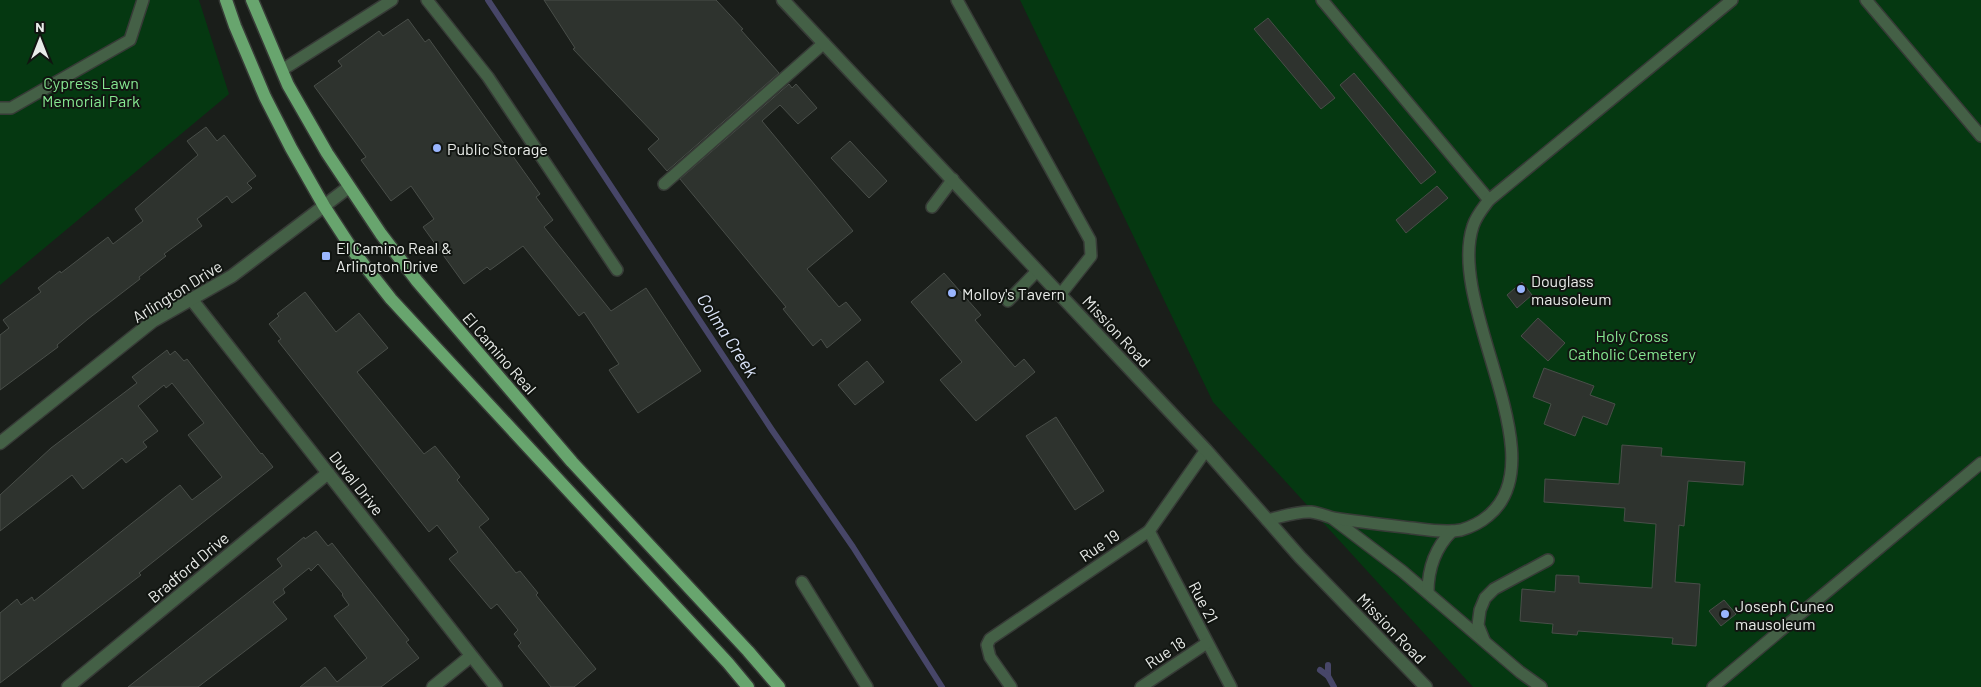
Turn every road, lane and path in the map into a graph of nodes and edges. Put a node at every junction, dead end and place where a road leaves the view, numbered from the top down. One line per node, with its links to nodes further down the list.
1 (143, 0): 13 (lane)
2 (226, 0): 19 (main road)
3 (252, 0): 12 (main road, El Camino Real)
4 (392, 0): 12 (lane)
5 (427, 0): 21 (lane)
6 (783, 0): 11 (street, Mission Road)
7 (956, 0): 23 (lane)
8 (1322, 0): 18 (lane)
9 (1732, 0): 18 (lane)
10 (1866, 0): 14 (lane)
11 (824, 43): 15 (street, Mission Road); 16 (lane)
12 (282, 70): 17 (main road, El Camino Real)
13 (0, 108)
14 (1981, 136)
15 (953, 180): 20 (lane); 22 (street, Mission Road)
16 (664, 184)
17 (349, 187): 19 (street, Arlington Drive); 44 (main road, El Camino Real)
18 (1489, 200): 33 (lane)
19 (324, 206): 24 (street, Arlington Drive); 43 (main road)
20 (932, 207)
21 (617, 270)
22 (1037, 271): 23 (street, Mission Road); 25 (lane)
23 (1060, 295): 27 (street, Mission Road)
24 (192, 300): 26 (street, Arlington Drive); 29 (street, Duval Drive)
25 (1008, 301)
26 (0, 442)
27 (1206, 450): 31 (street, Mission Road); 32 (lane, Rue 19)
28 (1981, 463): 51 (lane)
29 (328, 473): 39 (street, Duval Drive); 40 (street, Bradford Drive)
30 (1330, 517): 31 (lane); 33 (lane); 36 (lane)
31 (1267, 520): 49 (street, Mission Road)
32 (1149, 531): 38 (lane, Rue 21); 46 (lane, Rue 19)
33 (1452, 531): 36 (lane)
34 (1548, 560): 37 (lane)
35 (802, 582): 45 (lane)
36 (1428, 592): 37 (lane)
37 (1485, 642): 50 (lane)
38 (1208, 643): 47 (lane, Rue 18); 48 (lane, Rue 21)
39 (471, 656): 41 (street); 42 (street, Duval Drive)
40 (68, 687)
41 (433, 687)
42 (496, 687)
43 (748, 687)
44 (779, 687)
45 (867, 687)
46 (1011, 687)
47 (1141, 687)
48 (1231, 687)
49 (1426, 687)
50 (1541, 687)
51 (1713, 687)

